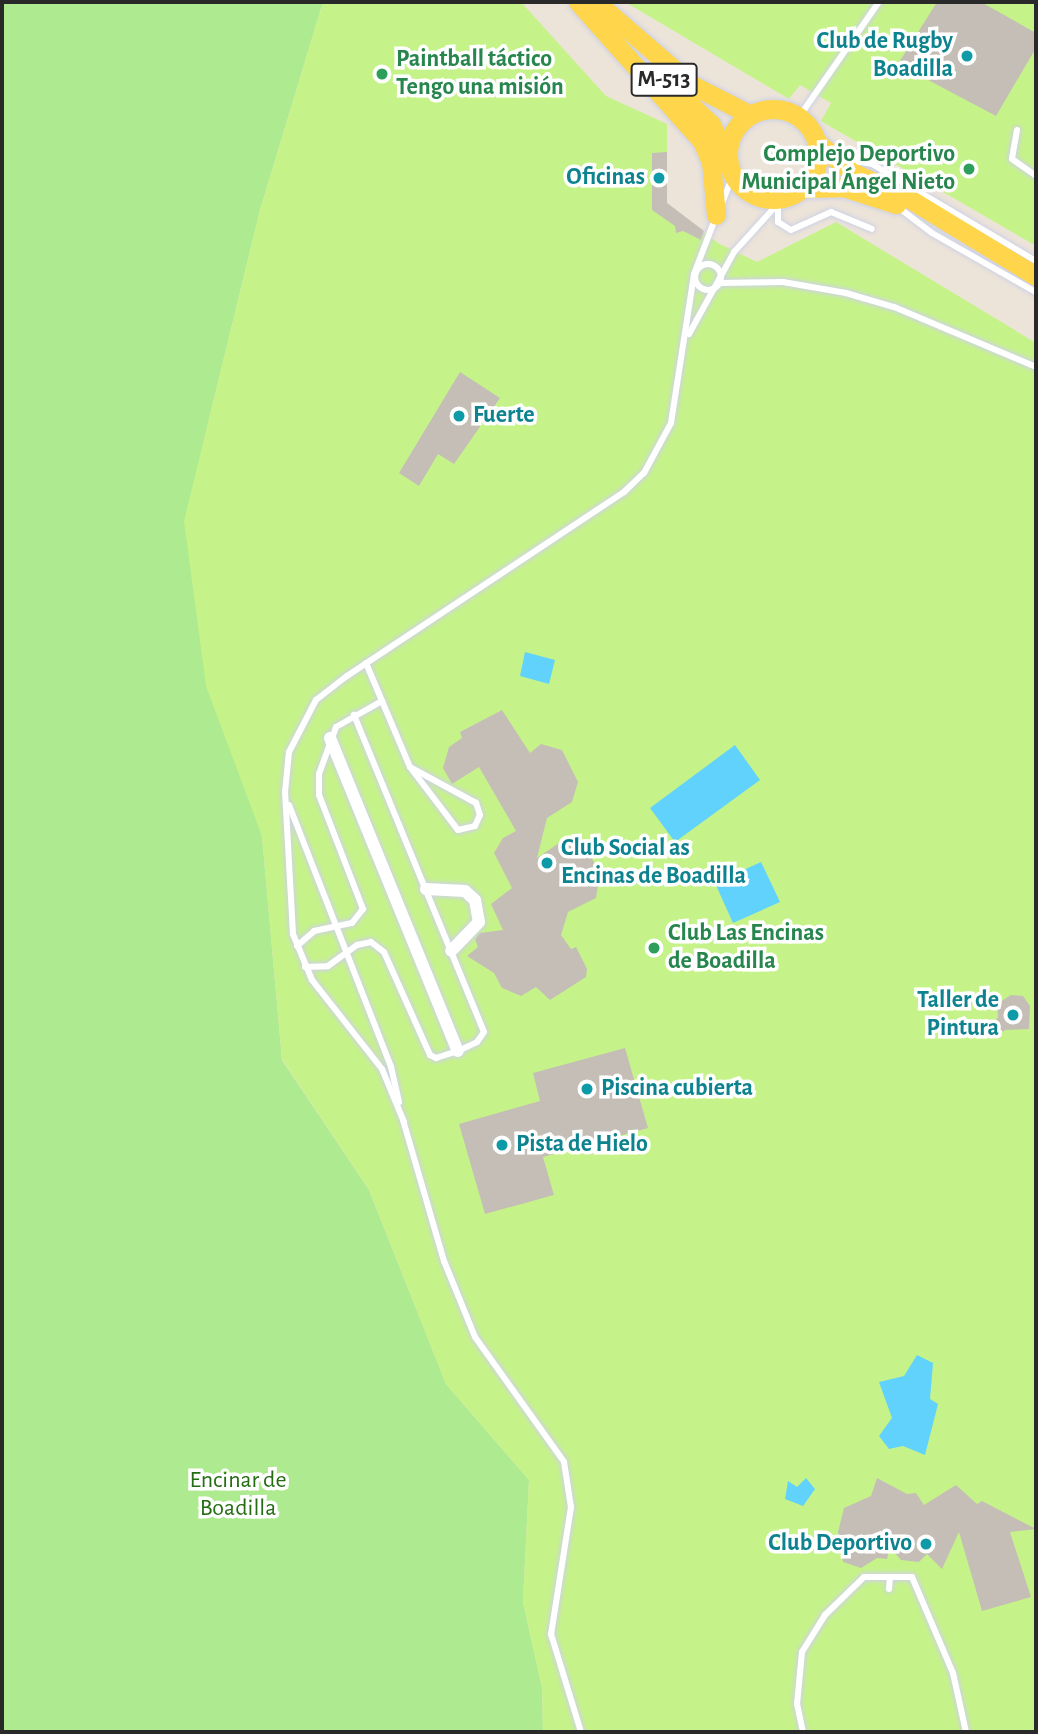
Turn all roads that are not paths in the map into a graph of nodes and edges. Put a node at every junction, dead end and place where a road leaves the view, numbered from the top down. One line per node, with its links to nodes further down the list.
1 (578, 2): 15 (main road)
2 (583, 2): 10 (main road, M-513)
3 (596, 2): 5 (main road, M-513)
4 (879, 2): 6 (lane)
5 (751, 115): 6 (main road); 10 (main road)
6 (799, 117): 8 (main road)
7 (1017, 130): 11 (lane)
8 (817, 142): 9 (main road); 12 (main road)
9 (834, 158): 17 (main road); 18 (lane)
10 (731, 171): 13 (main road, M-513); 15 (lane)
11 (1036, 176)
12 (804, 188): 13 (main road); 14 (main road)
13 (780, 201): 16 (lane); 21 (lane)
14 (891, 202): 17 (main road); 22 (lane)
15 (716, 215): 19 (lane)
16 (872, 229)
17 (982, 246): 20 (main road)
18 (1036, 261)
19 (694, 274): 21 (lane); 21 (lane); 23 (lane)
20 (1036, 276)
21 (720, 283): 23 (lane); 24 (lane)
22 (1036, 292)
23 (688, 336): 25 (lane)
24 (1036, 367)
25 (366, 663): 26 (lane); 30 (lane)
26 (382, 701): 27 (lane); 29 (lane)
27 (354, 715): 28 (lane); 31 (lane)
28 (330, 738): 32 (lane); 37 (street)
29 (410, 767): 29 (lane)
30 (285, 792): 32 (lane); 33 (lane)
31 (426, 889): 34 (lane); 34 (street)
32 (336, 929): 33 (lane); 35 (lane)
33 (296, 946): 36 (lane)
34 (451, 951): 37 (lane)
35 (347, 954): 36 (lane); 37 (lane); 38 (lane)
36 (305, 967): 38 (lane)
37 (458, 1051)
38 (404, 1122): 41 (lane)
39 (890, 1577): 40 (lane); 42 (lane); 43 (lane)
40 (888, 1589)
41 (581, 1732)
42 (803, 1732)
43 (966, 1732)

